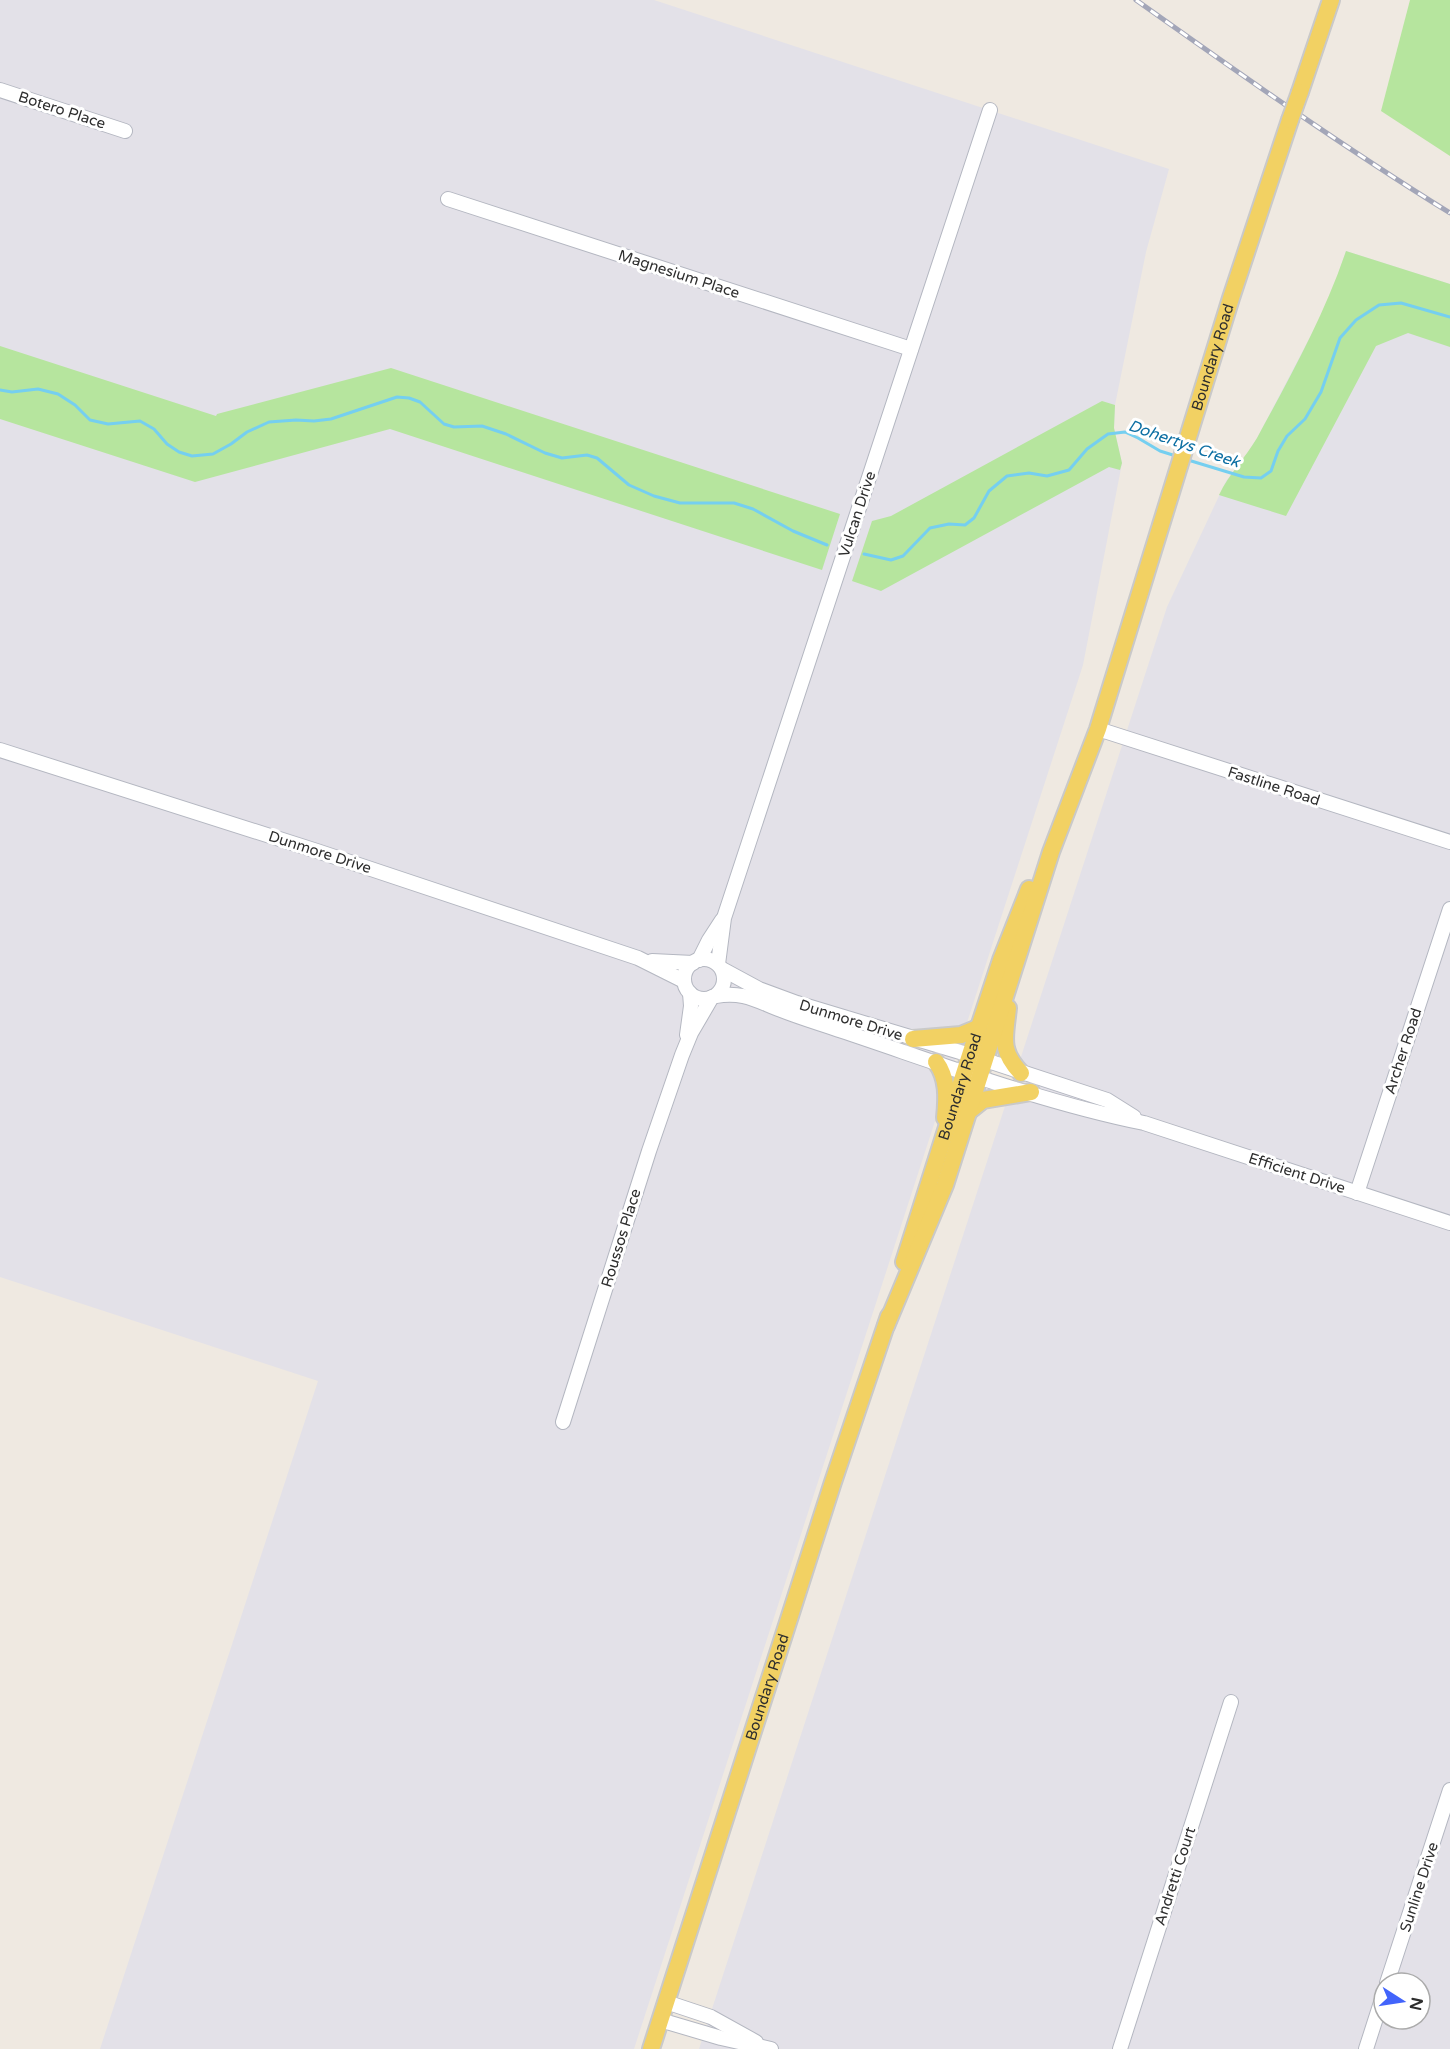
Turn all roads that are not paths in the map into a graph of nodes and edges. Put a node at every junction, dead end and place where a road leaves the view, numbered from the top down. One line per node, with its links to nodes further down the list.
1 (1331, 0): 7 (main road, Boundary Road, bridge)
2 (0, 90): 4 (street, Botero Place)
3 (990, 110): 6 (street, Vulcan Drive)
4 (125, 131)
5 (448, 199): 6 (street, Magnesium Place)
6 (911, 349): 12 (street, Vulcan Drive)
7 (1098, 729): 9 (street, Fastline Road); 10 (main road, Boundary Road)
8 (0, 750): 13 (street, Dunmore Drive)
9 (1450, 842)
10 (1051, 852): 16 (main road, Boundary Road); 19 (main road, Boundary Road)
11 (1450, 909): 29 (street, Archer Road)
12 (724, 918): 14 (street, Vulcan Drive); 15 (street, Vulcan Drive)
13 (638, 958): 14 (street, Dunmore Drive); 17 (street, Dunmore Drive)
14 (696, 961): 15 (street); 17 (street)
15 (720, 967): 18 (street); 20 (street, Dunmore Drive)
16 (1012, 974): 23 (main road, Boundary Road); 24 (main road)
17 (687, 987): 18 (street); 21 (street, Roussos Place)
18 (714, 997): 21 (street, Roussos Place); 22 (street, Dunmore Drive)
19 (978, 1028): 20 (main road); 23 (main road, Boundary Road)
20 (913, 1039): 23 (street, Dunmore Drive)
21 (682, 1055): 32 (street, Roussos Place)
22 (936, 1062): 23 (street, Dunmore Drive); 28 (main road)
23 (975, 1066): 24 (street, Efficient Drive); 25 (street, Efficient Drive); 26 (main road, Boundary Road); 28 (main road, Boundary Road)
24 (1021, 1073): 27 (street, Efficient Drive)
25 (1031, 1092): 26 (main road); 27 (street, Efficient Drive)
26 (968, 1112): 31 (main road, Boundary Road)
27 (1144, 1123): 29 (street, Efficient Drive)
28 (942, 1145): 31 (main road, Boundary Road)
29 (1357, 1192): 30 (street, Efficient Drive)
30 (1450, 1222)
31 (886, 1326): 36 (main road, Boundary Road)
32 (563, 1422)
33 (1231, 1702): 41 (street, Andretti Court)
34 (1450, 1790): 35 (street, Sunline Drive)
35 (1391, 1971)
36 (666, 2002): 37 (main road, Boundary Road); 39 (street)
37 (660, 2020): 39 (street); 40 (main road, Boundary Road)
38 (1372, 2030): 42 (street)
39 (767, 2048)
40 (651, 2049)
41 (1120, 2049)
42 (1366, 2049)

